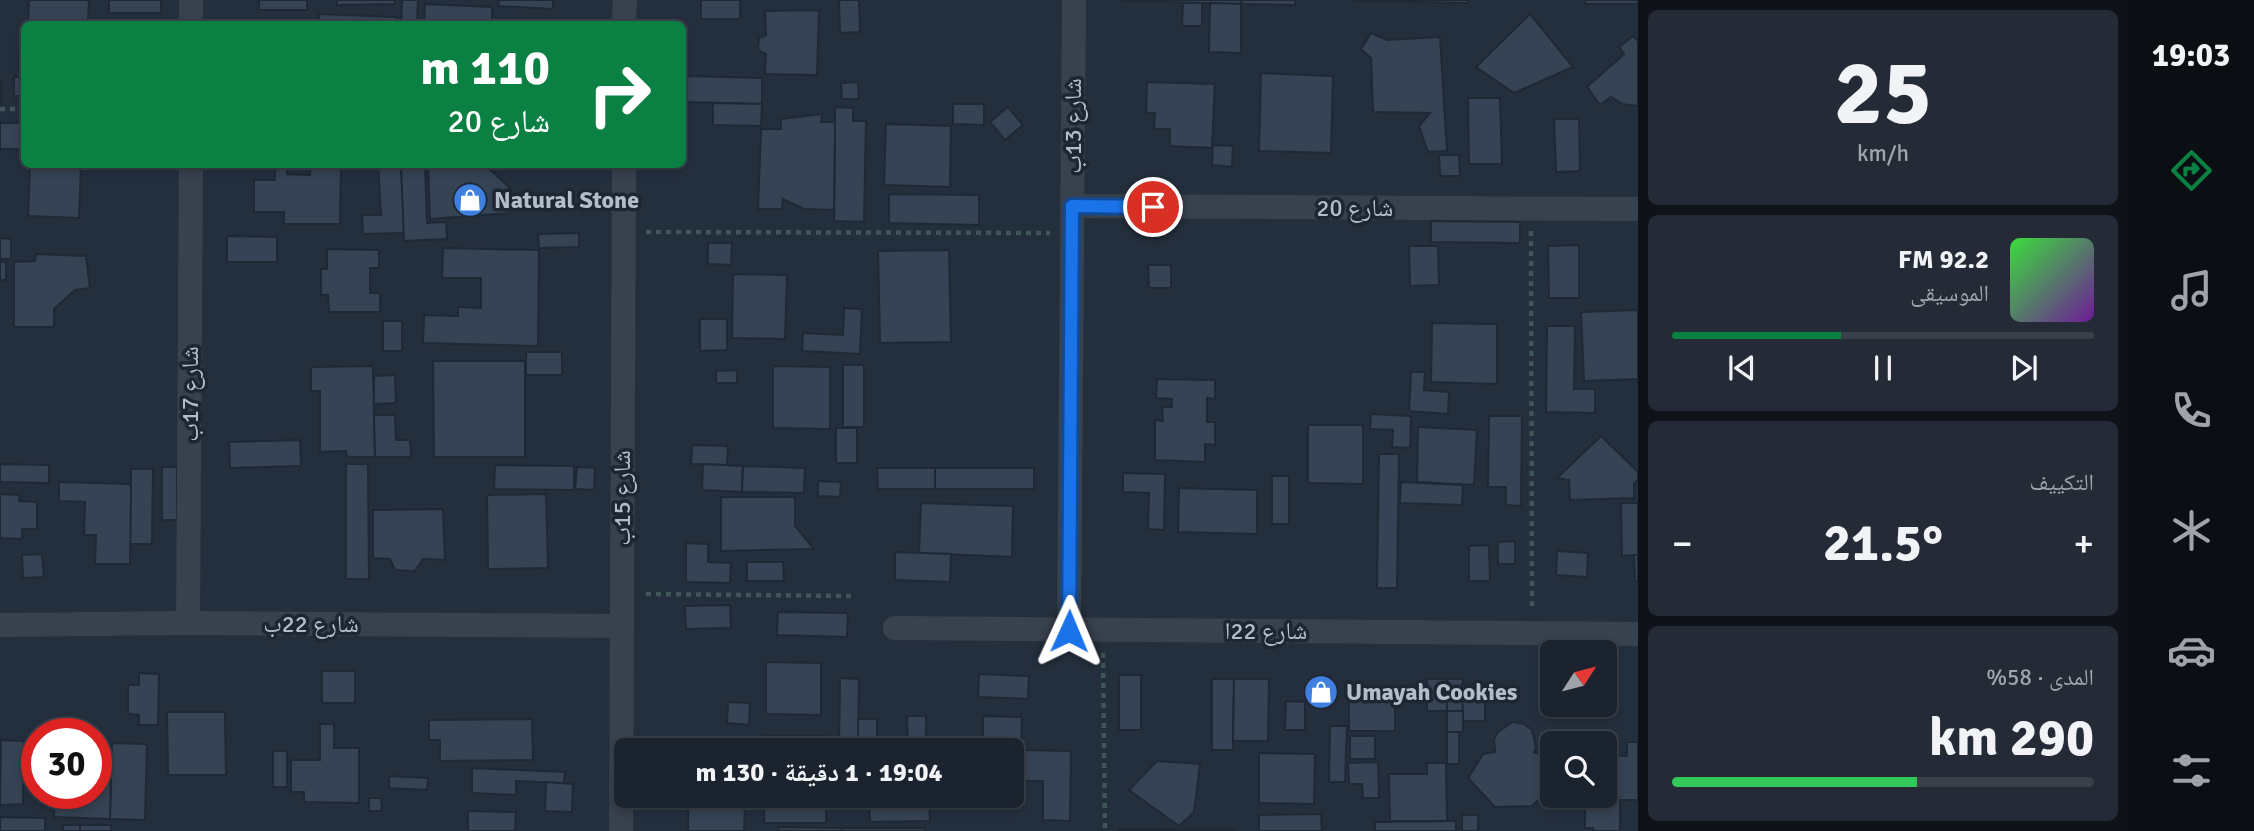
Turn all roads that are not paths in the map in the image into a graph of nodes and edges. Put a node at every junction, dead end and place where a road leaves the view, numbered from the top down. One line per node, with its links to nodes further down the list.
1 (191, 0): 4 (street)
2 (625, 0): 5 (street)
3 (1074, 0): 8 (street, شارع 13ب)
4 (191, 21)
5 (624, 21)
6 (191, 168): 10 (street, شارع 17ب)
7 (624, 168): 12 (street, شارع 15ب)
8 (1072, 206): 9 (street, شارع 20); 14 (street, شارع 13ب)
9 (1638, 209)
10 (188, 623): 11 (street, شارع 22ب); 12 (street, شارع 22ب)
11 (0, 625)
12 (621, 626): 16 (street, شارع 15ب)
13 (895, 628): 14 (street, شارع 22ا)
14 (1069, 631): 15 (street, شارع 22ا)
15 (1638, 634)
16 (621, 831)

